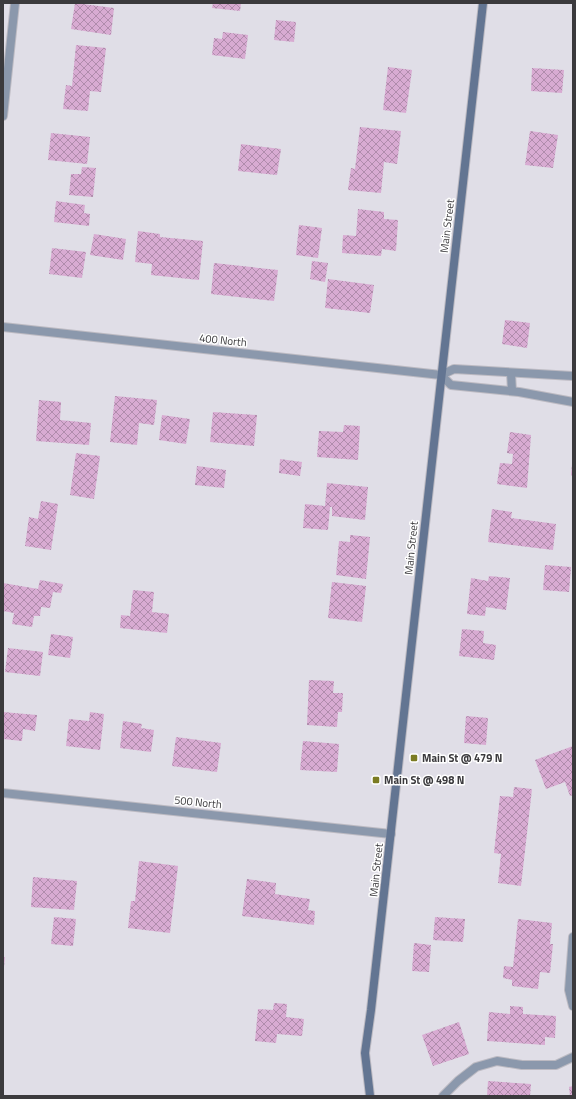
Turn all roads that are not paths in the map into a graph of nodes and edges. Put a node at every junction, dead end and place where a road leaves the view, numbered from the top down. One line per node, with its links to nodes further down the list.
1 (15, 3): 3 (street)
2 (483, 3): 6 (main road, Main Street)
3 (3, 116)
4 (3, 326): 6 (street, 400 North)
5 (511, 373): 6 (street, 400 North); 7 (street, 400 North); 8 (street)
6 (441, 375): 8 (street, 400 North); 11 (main road, Main Street)
7 (573, 376)
8 (512, 391): 9 (street, 400 North)
9 (573, 402)
10 (3, 793): 11 (street, 500 North)
11 (391, 834): 15 (main road, Main Street)
12 (573, 937): 13 (street)
13 (573, 1006)
14 (573, 1057): 16 (street)
15 (370, 1096)
16 (443, 1096)

